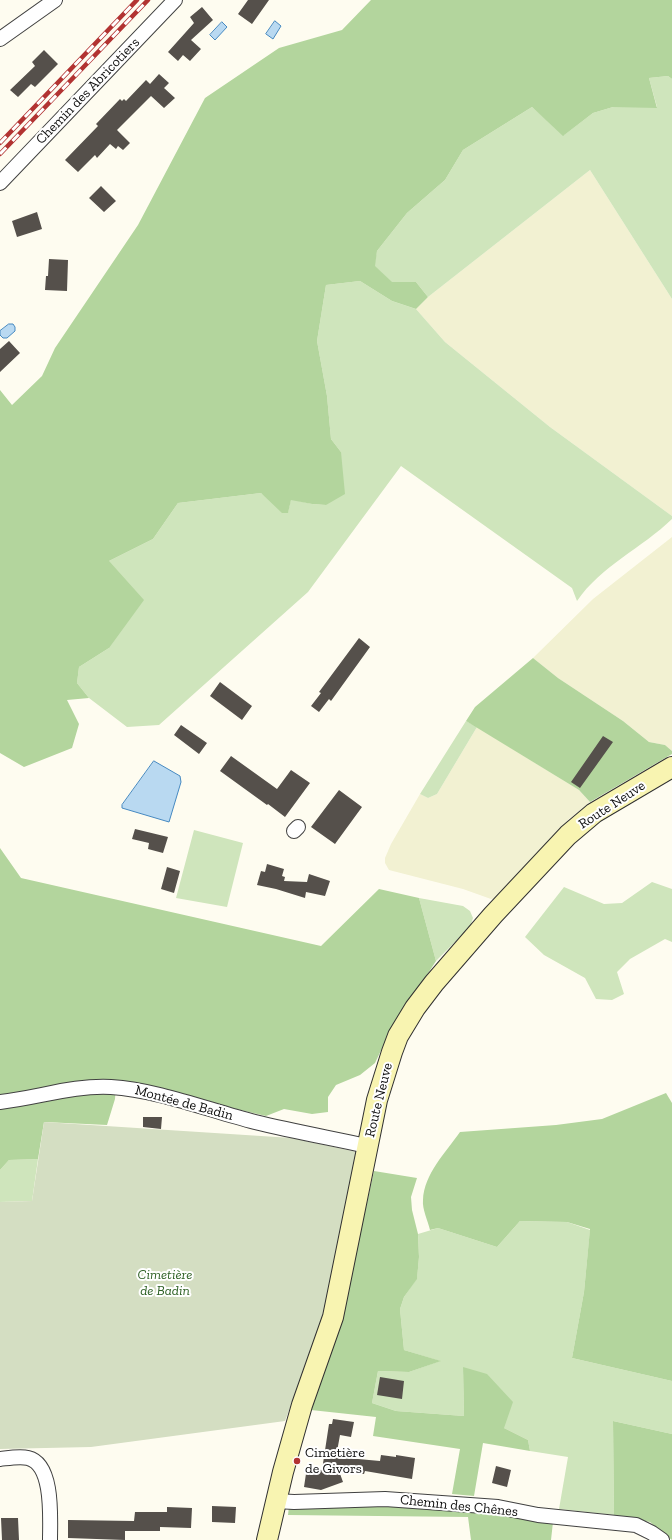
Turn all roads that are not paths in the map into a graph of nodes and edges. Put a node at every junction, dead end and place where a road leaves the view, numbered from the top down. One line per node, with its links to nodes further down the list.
1 (55, 0): 3 (street)
2 (175, 0): 4 (street, Chemin des Abricotiers)
3 (0, 39)
4 (0, 183)
5 (672, 767): 7 (street, Route Neuve)
6 (0, 1102): 7 (street, Montée de Badin)
7 (367, 1146): 9 (street, Route Neuve)
8 (0, 1459): 10 (street)
9 (276, 1501): 11 (street, Route Neuve); 12 (street, Chemin des Chênes)
10 (50, 1540)
11 (267, 1540)
12 (662, 1540)

